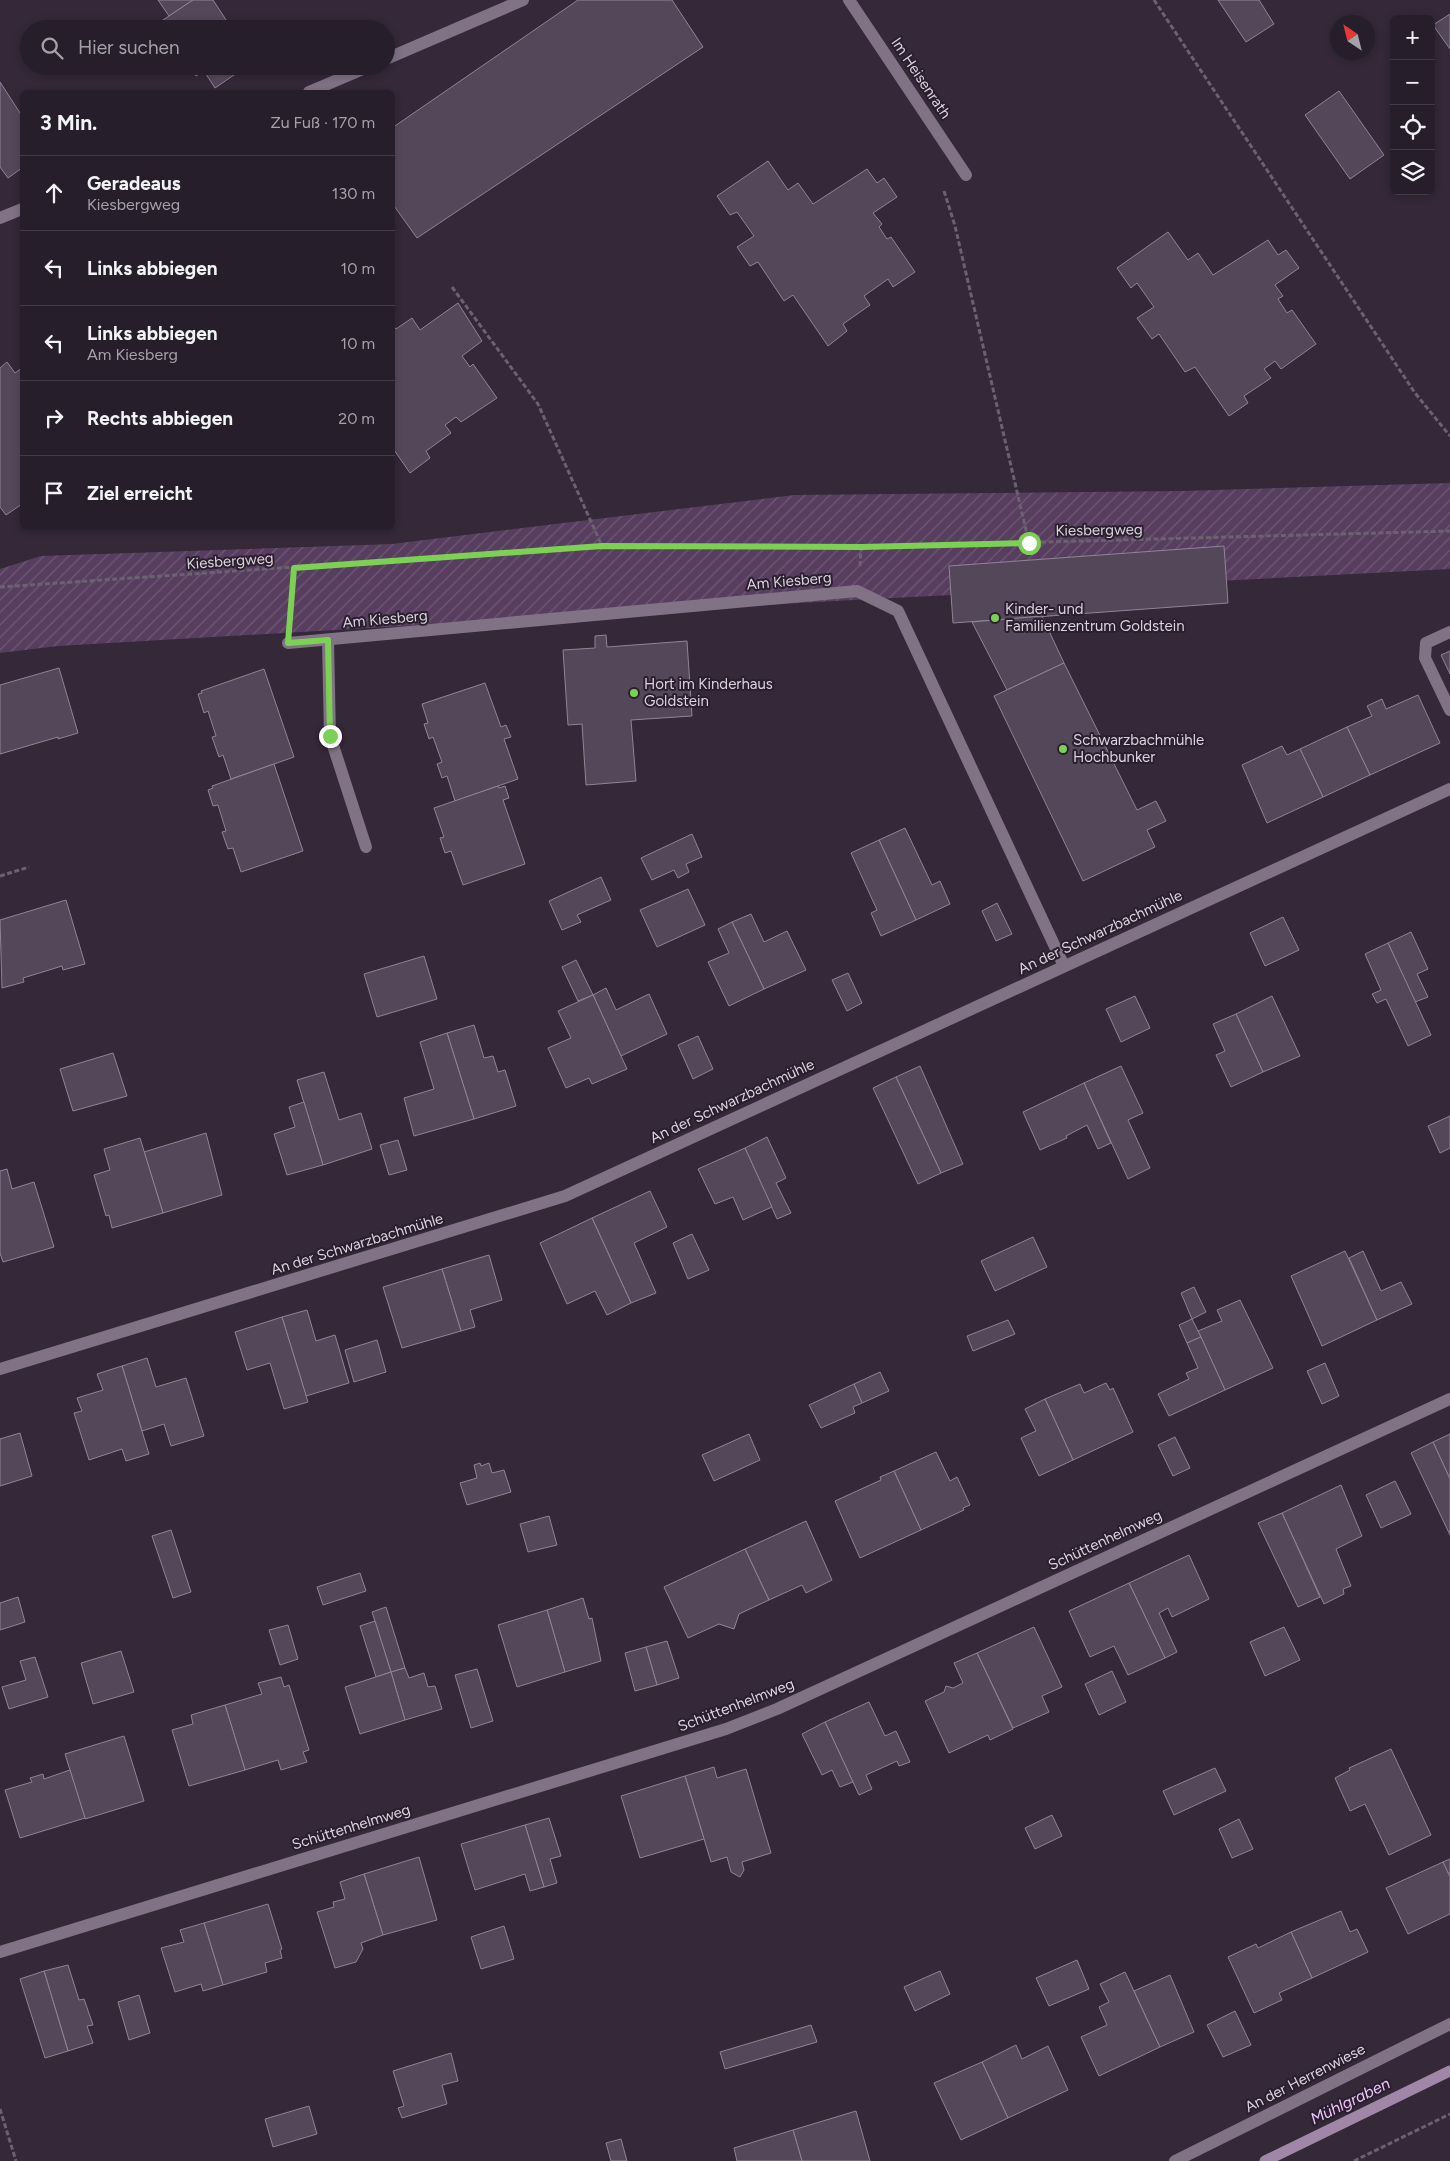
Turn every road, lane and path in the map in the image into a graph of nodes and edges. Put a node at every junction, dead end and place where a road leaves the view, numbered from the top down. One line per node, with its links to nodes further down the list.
1 (523, 0): 4 (street)
2 (849, 0): 7 (street, Im Heisenrath)
3 (1154, 0): 11 (path)
4 (395, 55)
5 (349, 75): 6 (street)
6 (315, 90)
7 (966, 175): 13 (path)
8 (20, 210): 9 (street)
9 (0, 218)
10 (452, 287): 14 (path)
11 (1450, 436)
12 (1450, 531): 13 (path, Kiesbergweg)
13 (1029, 543): 14 (path, Kiesbergweg)
14 (602, 546): 15 (path, Kiesbergweg)
15 (294, 568): 16 (path, Kiesbergweg); 19 (path)
16 (0, 586)
17 (1450, 632): 20 (street)
18 (328, 640): 19 (street, Am Kiesberg); 22 (street); 25 (street, Am Kiesberg)
19 (288, 643)
20 (1450, 710)
21 (1450, 789): 25 (street, An der Schwarzbachmühle)
22 (366, 847)
23 (29, 867): 24 (path)
24 (0, 876)
25 (1064, 966): 26 (street, An der Schwarzbachmühle)
26 (0, 1369)
27 (1450, 1399): 28 (street, Schüttenhelmweg)
28 (0, 1952)
29 (1450, 2024): 33 (street, An der Herrenwiese)
30 (0, 2109): 32 (path)
31 (1450, 2114): 34 (path)
32 (16, 2161)
33 (1175, 2161)
34 (1354, 2161)

